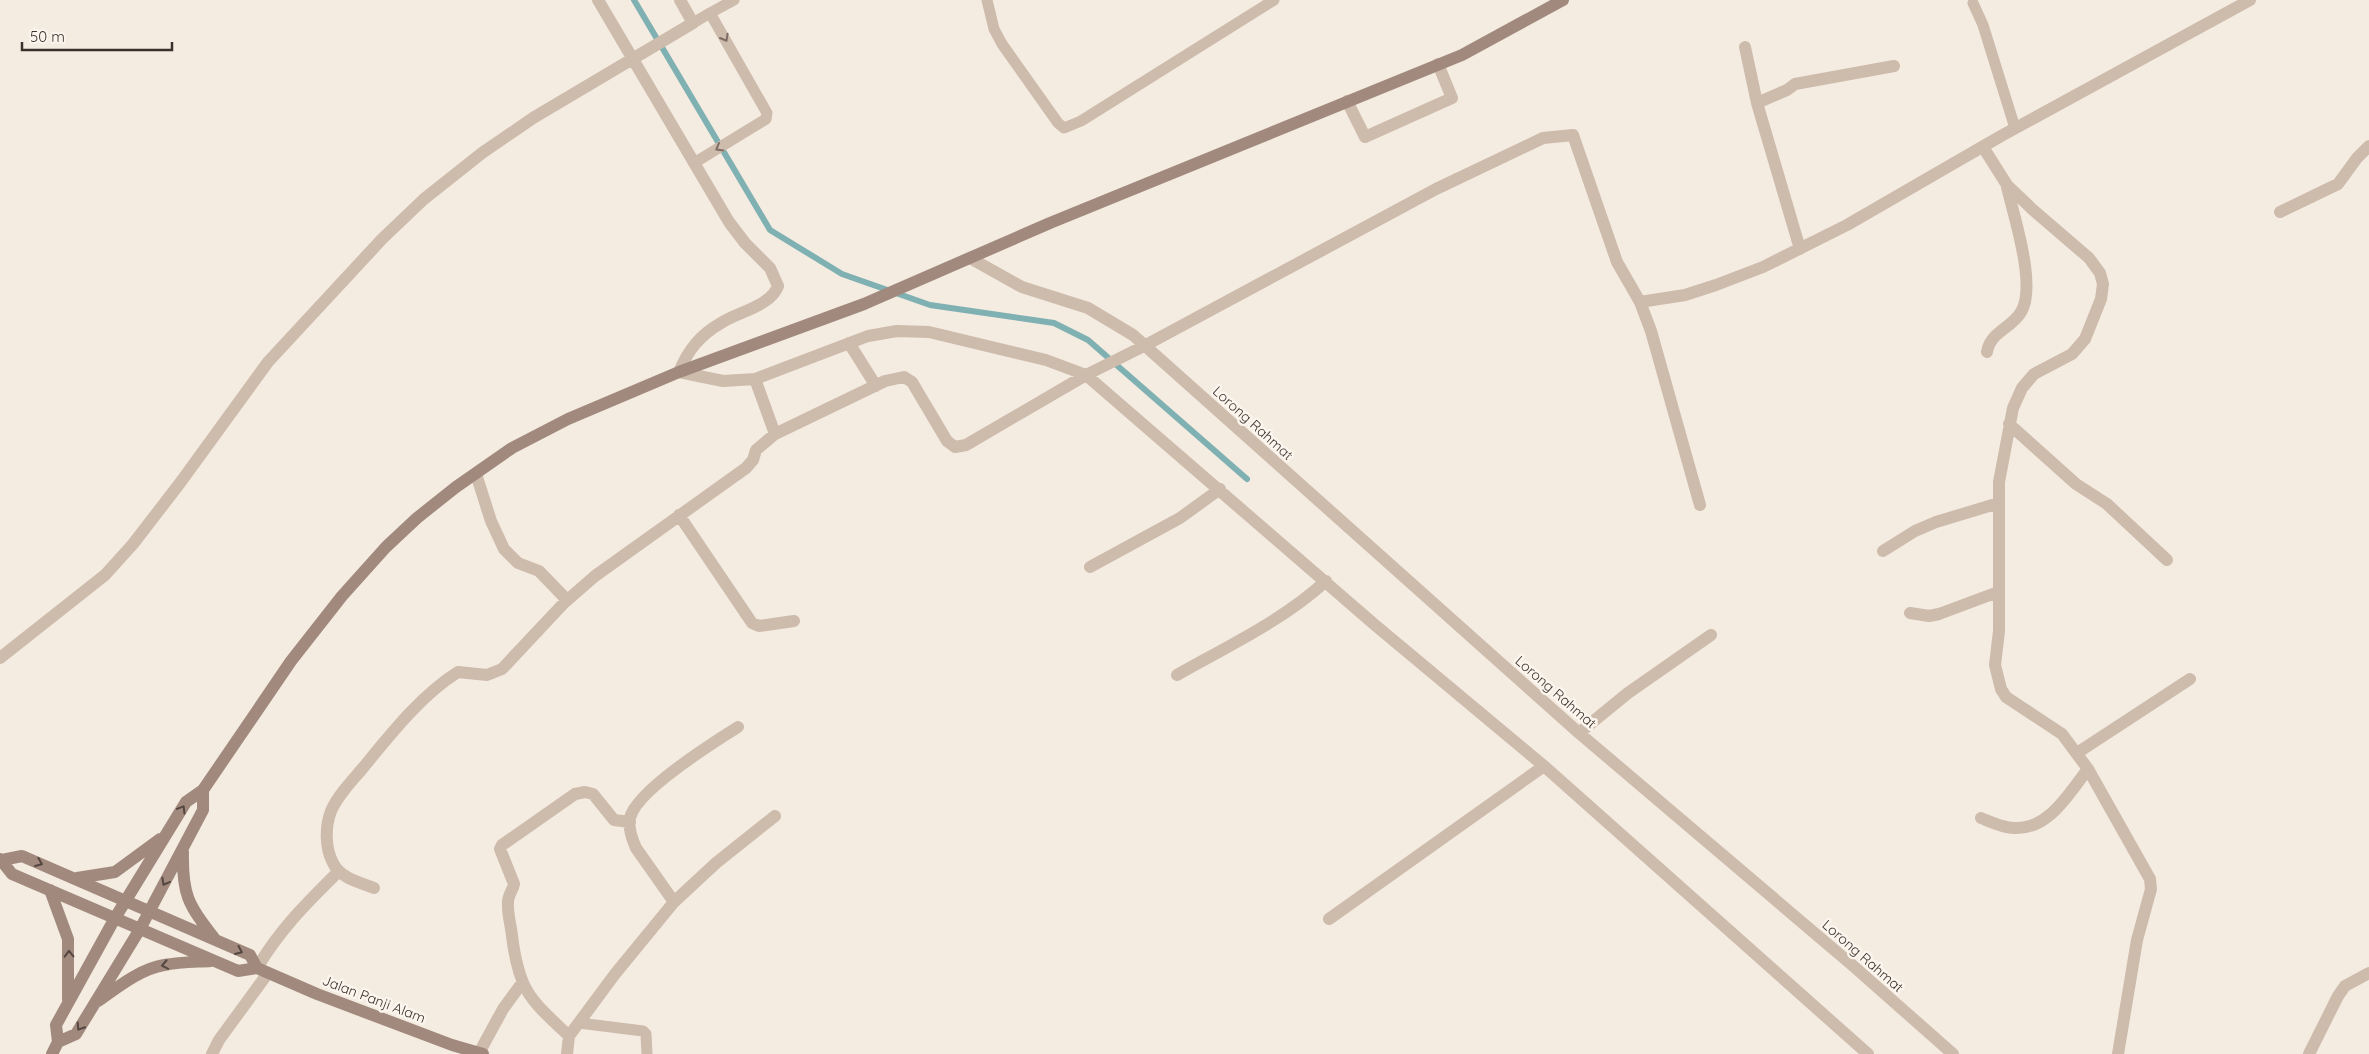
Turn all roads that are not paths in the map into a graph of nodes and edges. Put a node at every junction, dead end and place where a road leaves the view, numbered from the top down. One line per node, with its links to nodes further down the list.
1 (598, 0): 12 (street)
2 (680, 0): 10 (street)
3 (734, 0): 9 (lane)
4 (987, 0): 5 (lane)
5 (1274, 0)
6 (1563, 0): 13 (street)
7 (2250, 0): 17 (street)
8 (1973, 3): 17 (lane)
9 (710, 13): 10 (lane); 20 (lane, one-way to 20)
10 (693, 23): 12 (street)
11 (1745, 47): 16 (street)
12 (631, 59): 20 (street); 49 (street)
13 (1438, 64): 15 (street); 15 (street)
14 (1894, 66): 16 (street)
15 (1347, 101): 24 (street)
16 (1758, 103): 23 (street)
17 (2015, 128): 18 (street)
18 (1983, 146): 21 (street); 23 (street)
19 (2369, 146): 22 (street)
20 (694, 163): 29 (street)
21 (2007, 185): 28 (street); 33 (street)
22 (2280, 212)
23 (1800, 248): 25 (street)
24 (970, 258): 27 (street, Lorong Rahmat); 29 (street)
25 (1640, 302): 27 (street); 38 (street)
26 (849, 343): 30 (street); 31 (street); 32 (street)
27 (1141, 348): 30 (street); 53 (street, Lorong Rahmat)
28 (1987, 352)
29 (679, 372): 31 (street); 35 (street)
30 (1089, 374): 32 (street); 36 (street)
31 (755, 379): 34 (street)
32 (876, 386): 34 (street)
33 (2009, 424): 37 (street); 41 (street)
34 (775, 434): 39 (street)
35 (476, 474): 45 (street); 57 (street)
36 (1220, 489): 42 (street); 43 (street)
37 (1999, 503): 40 (street); 44 (street)
38 (1700, 505)
39 (679, 515): 45 (street); 47 (street)
40 (1882, 551)
41 (2167, 560)
42 (1090, 567)
43 (1326, 581): 50 (street); 55 (street)
44 (1998, 592): 46 (street); 54 (street)
45 (567, 600): 64 (street)
46 (1910, 613)
47 (794, 621)
48 (1711, 635): 53 (street)
49 (0, 658)
50 (1177, 675)
51 (2190, 679): 54 (street)
52 (738, 727): 60 (street)
53 (1578, 733): 90 (street, Lorong Rahmat)
54 (2077, 753): 56 (street)
55 (1544, 766): 72 (street); 89 (street)
56 (2088, 769): 59 (street); 91 (street)
57 (203, 790): 61 (street, one-way to 57); 62 (street)
58 (775, 816): 69 (street)
59 (1981, 818)
60 (630, 822): 69 (street); 78 (street)
61 (166, 835): 65 (street); 68 (street)
62 (183, 849): 70 (street, one-way to 70); 74 (street)
63 (1, 859): 65 (street, Jalan Panji Alam, one-way to 65); 67 (street, Jalan Panji Alam)
64 (338, 872): 66 (street); 76 (street)
65 (74, 878): 68 (street, Jalan Panji Alam)
66 (374, 888)
67 (50, 890): 71 (street, Jalan Panji Alam); 79 (street, one-way to 67)
68 (126, 900): 70 (street, Jalan Panji Alam); 71 (street)
69 (674, 902): 81 (street)
70 (149, 910): 73 (street); 74 (street, Jalan Panji Alam)
71 (115, 918): 73 (street, Jalan Panji Alam); 79 (street)
72 (1329, 919)
73 (140, 929): 75 (street, Jalan Panji Alam); 80 (street)
74 (216, 940): 76 (street, Jalan Panji Alam, one-way to 76)
75 (214, 960): 76 (street, Jalan Panji Alam); 80 (street, one-way to 80)
76 (262, 970): 85 (street); 86 (street, Jalan Panji Alam)
77 (2369, 973): 92 (street)
78 (522, 983): 82 (street); 86 (street)
79 (68, 1003): 83 (street)
80 (95, 1003): 83 (street, one-way to 83)
81 (579, 1023): 82 (street); 88 (lane)
82 (569, 1036): 87 (street)
83 (58, 1042): 84 (street)
84 (52, 1054)
85 (212, 1054)
86 (481, 1054)
87 (567, 1054)
88 (647, 1054)
89 (1868, 1054)
90 (1952, 1054)
91 (2118, 1054)
92 (2309, 1054)

